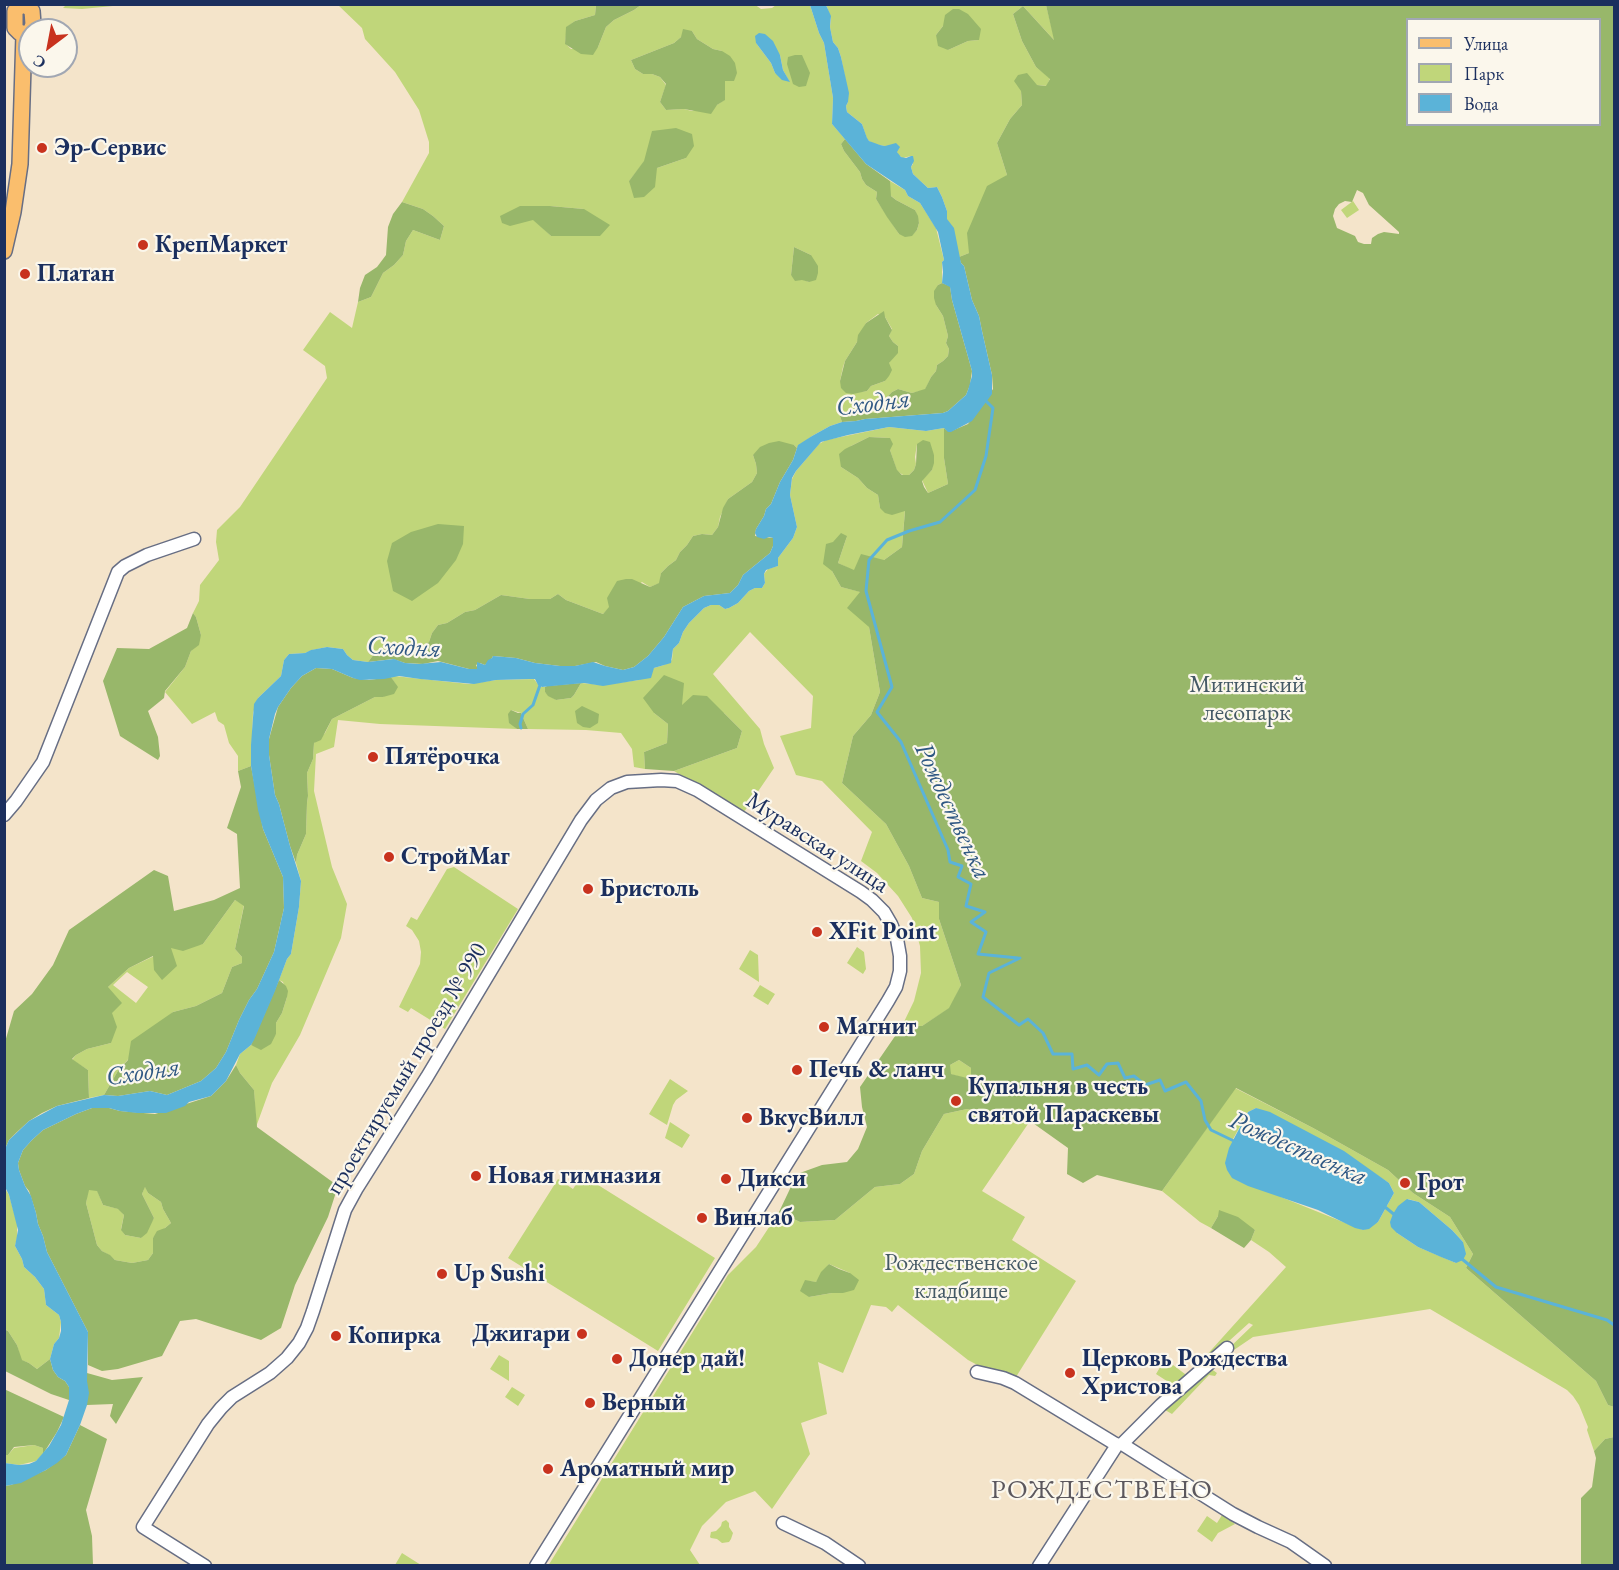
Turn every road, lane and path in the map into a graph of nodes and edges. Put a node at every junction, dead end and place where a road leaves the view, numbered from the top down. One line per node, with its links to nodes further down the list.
1 (25, 78): 2 (main road)
2 (4, 251)
3 (194, 539): 4 (street)
4 (4, 815)
5 (517, 926): 10 (street, проектируемый проезд № 990); 11 (street, Муравская улица)
6 (1227, 1348): 8 (street)
7 (977, 1372): 8 (street)
8 (1120, 1445): 13 (street); 14 (street)
9 (783, 1523): 12 (street)
10 (205, 1566)
11 (536, 1566)
12 (859, 1566)
13 (1039, 1566)
14 (1325, 1566)

